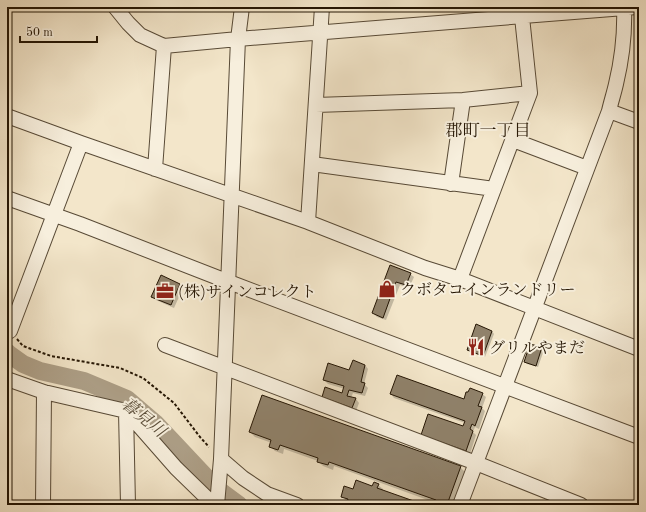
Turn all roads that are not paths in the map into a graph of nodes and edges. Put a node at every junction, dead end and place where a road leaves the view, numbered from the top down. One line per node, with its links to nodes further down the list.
1 (115, 7): 8 (street)
2 (242, 7): 7 (street)
3 (322, 7): 6 (street)
4 (628, 7): 5 (street); 12 (street)
5 (522, 17): 6 (street); 9 (street)
6 (320, 33): 7 (street); 11 (street)
7 (238, 39): 8 (street); 22 (street)
8 (164, 46): 19 (street)
9 (530, 93): 10 (street); 15 (street)
10 (463, 100): 11 (street); 20 (street)
11 (316, 104): 17 (street)
12 (609, 111): 14 (street); 18 (street)
13 (7, 116): 16 (street)
14 (639, 122)
15 (512, 140): 18 (street); 21 (street)
16 (81, 143): 19 (street); 24 (street)
17 (312, 164): 20 (street); 25 (street)
18 (587, 168): 28 (street)
19 (155, 169): 22 (street)
20 (451, 184): 21 (street)
21 (494, 189): 26 (street)
22 (232, 195): 25 (street); 27 (street)
23 (7, 198): 24 (street)
24 (53, 215): 27 (street); 29 (street)
25 (308, 222): 26 (street)
26 (460, 279): 28 (street)
27 (229, 282): 32 (street); 34 (street)
28 (534, 308): 31 (street); 34 (street)
29 (10, 331)
30 (165, 345): 32 (street)
31 (639, 349)
32 (225, 367): 38 (street); 39 (street)
33 (7, 379): 35 (street)
34 (504, 386): 37 (street); 39 (street)
35 (44, 392): 36 (street); 40 (street)
36 (126, 411): 41 (street); 42 (street)
37 (639, 437)
38 (221, 462): 43 (street); 44 (street)
39 (476, 463): 45 (street); 46 (street)
40 (43, 505)
41 (128, 505)
42 (214, 505)
43 (217, 505)
44 (298, 505)
45 (460, 505)
46 (582, 505)

